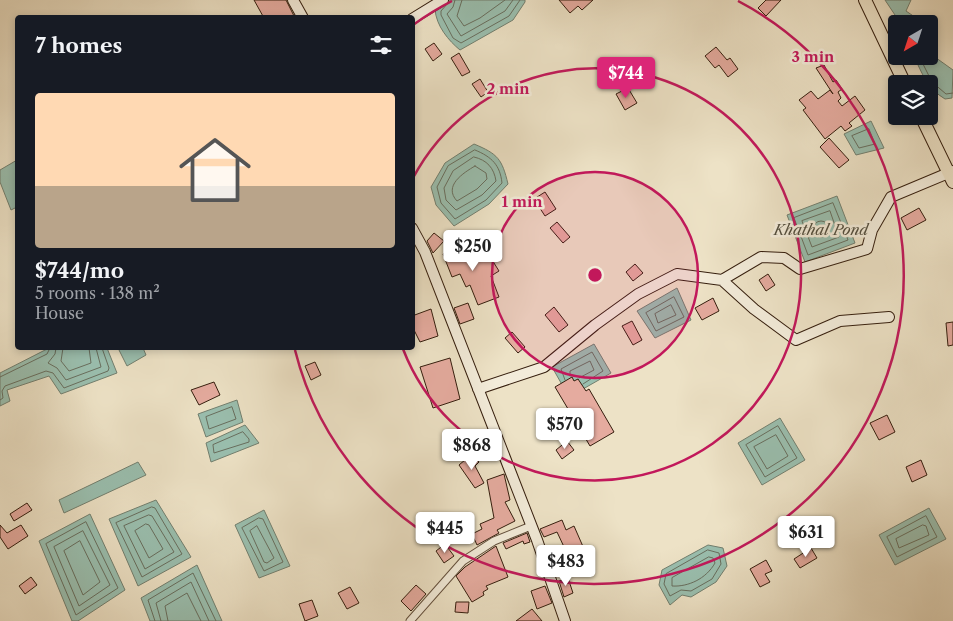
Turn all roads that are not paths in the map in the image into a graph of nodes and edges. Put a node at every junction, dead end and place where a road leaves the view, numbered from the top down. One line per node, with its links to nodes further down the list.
1 (293, 0): 4 (street)
2 (443, 0): 5 (street)
3 (865, 0): 6 (highway)
4 (301, 15)
5 (415, 17)
6 (902, 75)
7 (926, 125): 8 (highway)
8 (952, 175): 10 (street)
9 (415, 234): 12 (street)
10 (722, 280): 11 (street); 12 (street)
11 (889, 317)
12 (478, 389): 13 (street)
13 (531, 526): 14 (street); 15 (street)
14 (410, 621)
15 (565, 621)

